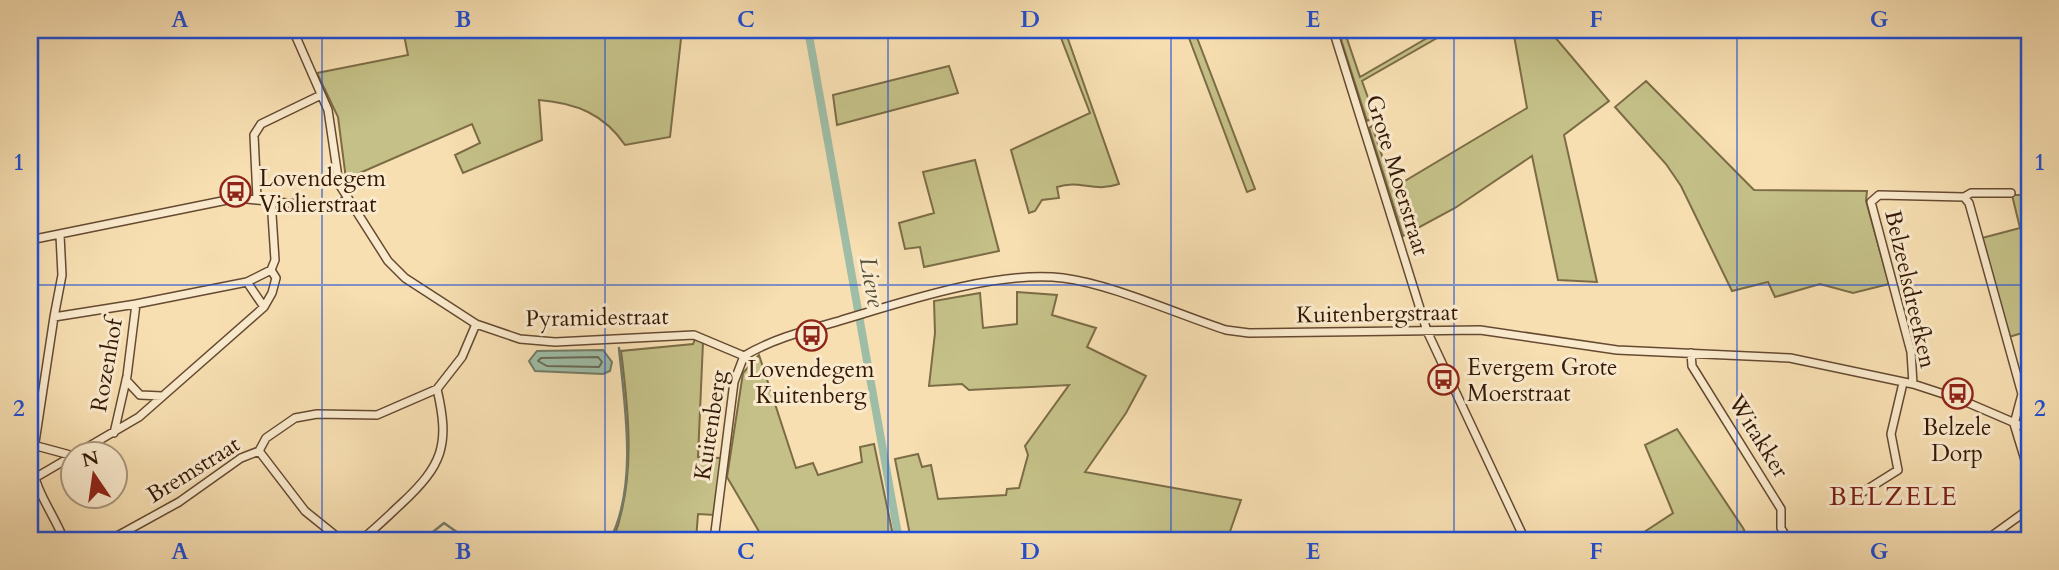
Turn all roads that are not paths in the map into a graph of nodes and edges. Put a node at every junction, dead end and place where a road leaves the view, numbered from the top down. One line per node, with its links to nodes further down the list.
1 (293, 30): 3 (street, Pyramidestraat)
2 (1333, 30): 18 (street, Grote Moerstraat)
3 (321, 95): 6 (street); 8 (street, Pyramidestraat)
4 (2011, 193): 5 (street)
5 (1964, 197): 23 (street, Belzeelsdreefken); 26 (street)
6 (257, 198): 7 (street); 9 (street)
7 (271, 199): 8 (street); 11 (street)
8 (347, 200): 17 (street, Pyramidestraat)
9 (60, 235): 10 (street); 16 (street)
10 (30, 240)
11 (271, 270): 12 (street, Rozenhof); 14 (street)
12 (247, 282): 13 (street, Rozenhof); 14 (street)
13 (136, 303): 16 (street, Rozenhof); 21 (street, Rozenhof)
14 (264, 307): 25 (street)
15 (858, 315): 18 (street, Kuitenbergstraat); 20 (street, Kuitenberg)
16 (54, 317): 30 (street)
17 (475, 324): 20 (street, Pyramidestraat); 24 (street, Bremstraat)
18 (1427, 331): 19 (street, Kuitenbergstraat); 43 (street, Grote Moerstraat)
19 (1692, 353): 22 (street, Kuitenbergstraat); 44 (street, Witakker)
20 (744, 356): 42 (street, Kuitenberg)
21 (126, 380): 25 (street); 28 (street, Rozenhof)
22 (1903, 383): 23 (street, Kuitenbergstraat); 36 (street)
23 (1913, 384): 26 (street, Kuitenbergstraat)
24 (437, 388): 31 (street, Bremstraat); 41 (street)
25 (163, 396): 28 (street)
26 (2014, 424): 27 (street); 34 (street)
27 (2029, 429)
28 (114, 433): 29 (street)
29 (100, 440)
30 (33, 445): 32 (street); 35 (street)
31 (259, 451): 39 (street, Bremstraat); 40 (street, Bremstraat)
32 (60, 452)
33 (60, 461): 35 (street)
34 (2029, 473)
35 (33, 479): 38 (street)
36 (1863, 492)
37 (2029, 509): 45 (street)
38 (62, 540)
39 (110, 540)
40 (341, 540)
41 (361, 540)
42 (714, 540)
43 (1525, 540)
44 (1788, 540)
45 (1986, 540)

